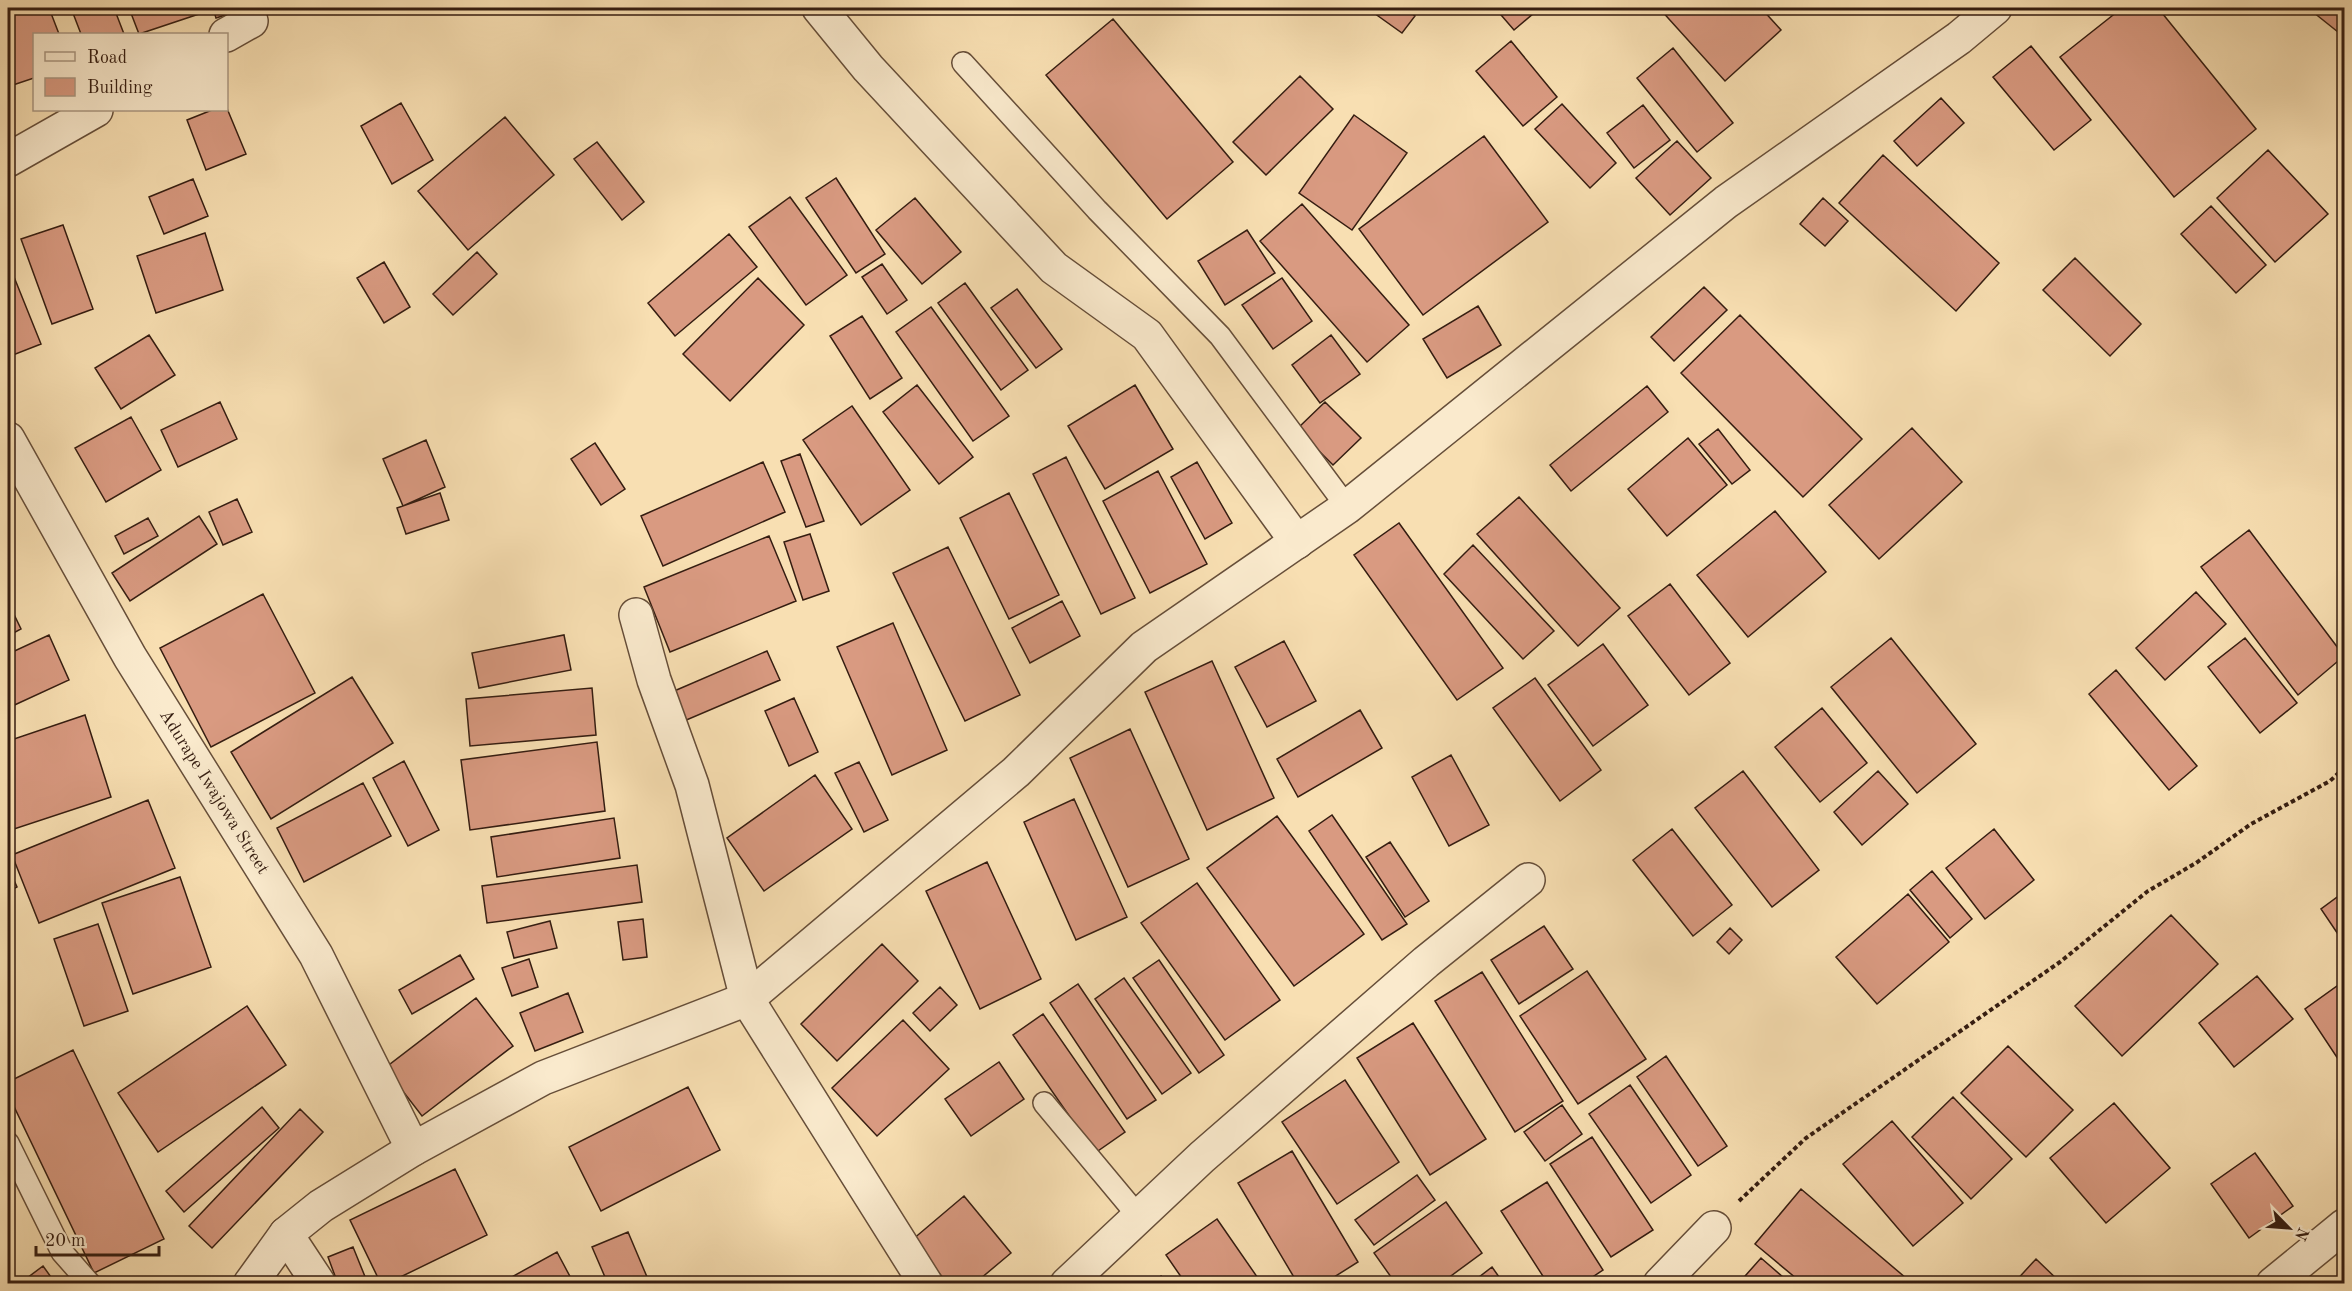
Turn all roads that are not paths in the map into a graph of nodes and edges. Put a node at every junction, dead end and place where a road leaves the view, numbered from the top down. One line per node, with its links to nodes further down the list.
1 (819, 8): 8 (street)
2 (1995, 8): 7 (street)
3 (963, 63): 7 (lane)
4 (94, 111): 5 (street)
5 (8, 160)
6 (8, 439): 14 (street, Adurape Iwajowa Street)
7 (1347, 507): 8 (street)
8 (1297, 542): 11 (street)
9 (636, 615): 11 (street)
10 (1528, 880): 15 (street)
11 (747, 999): 14 (street); 22 (street)
12 (1044, 1103): 15 (lane)
13 (8, 1143): 19 (lane)
14 (413, 1149): 18 (street)
15 (1139, 1217): 23 (street)
16 (2344, 1226): 25 (street)
17 (1714, 1228): 24 (street)
18 (286, 1234): 20 (street); 21 (street)
19 (90, 1284)
20 (250, 1284)
21 (319, 1284)
22 (926, 1284)
23 (1067, 1284)
24 (1660, 1284)
25 (2273, 1284)

